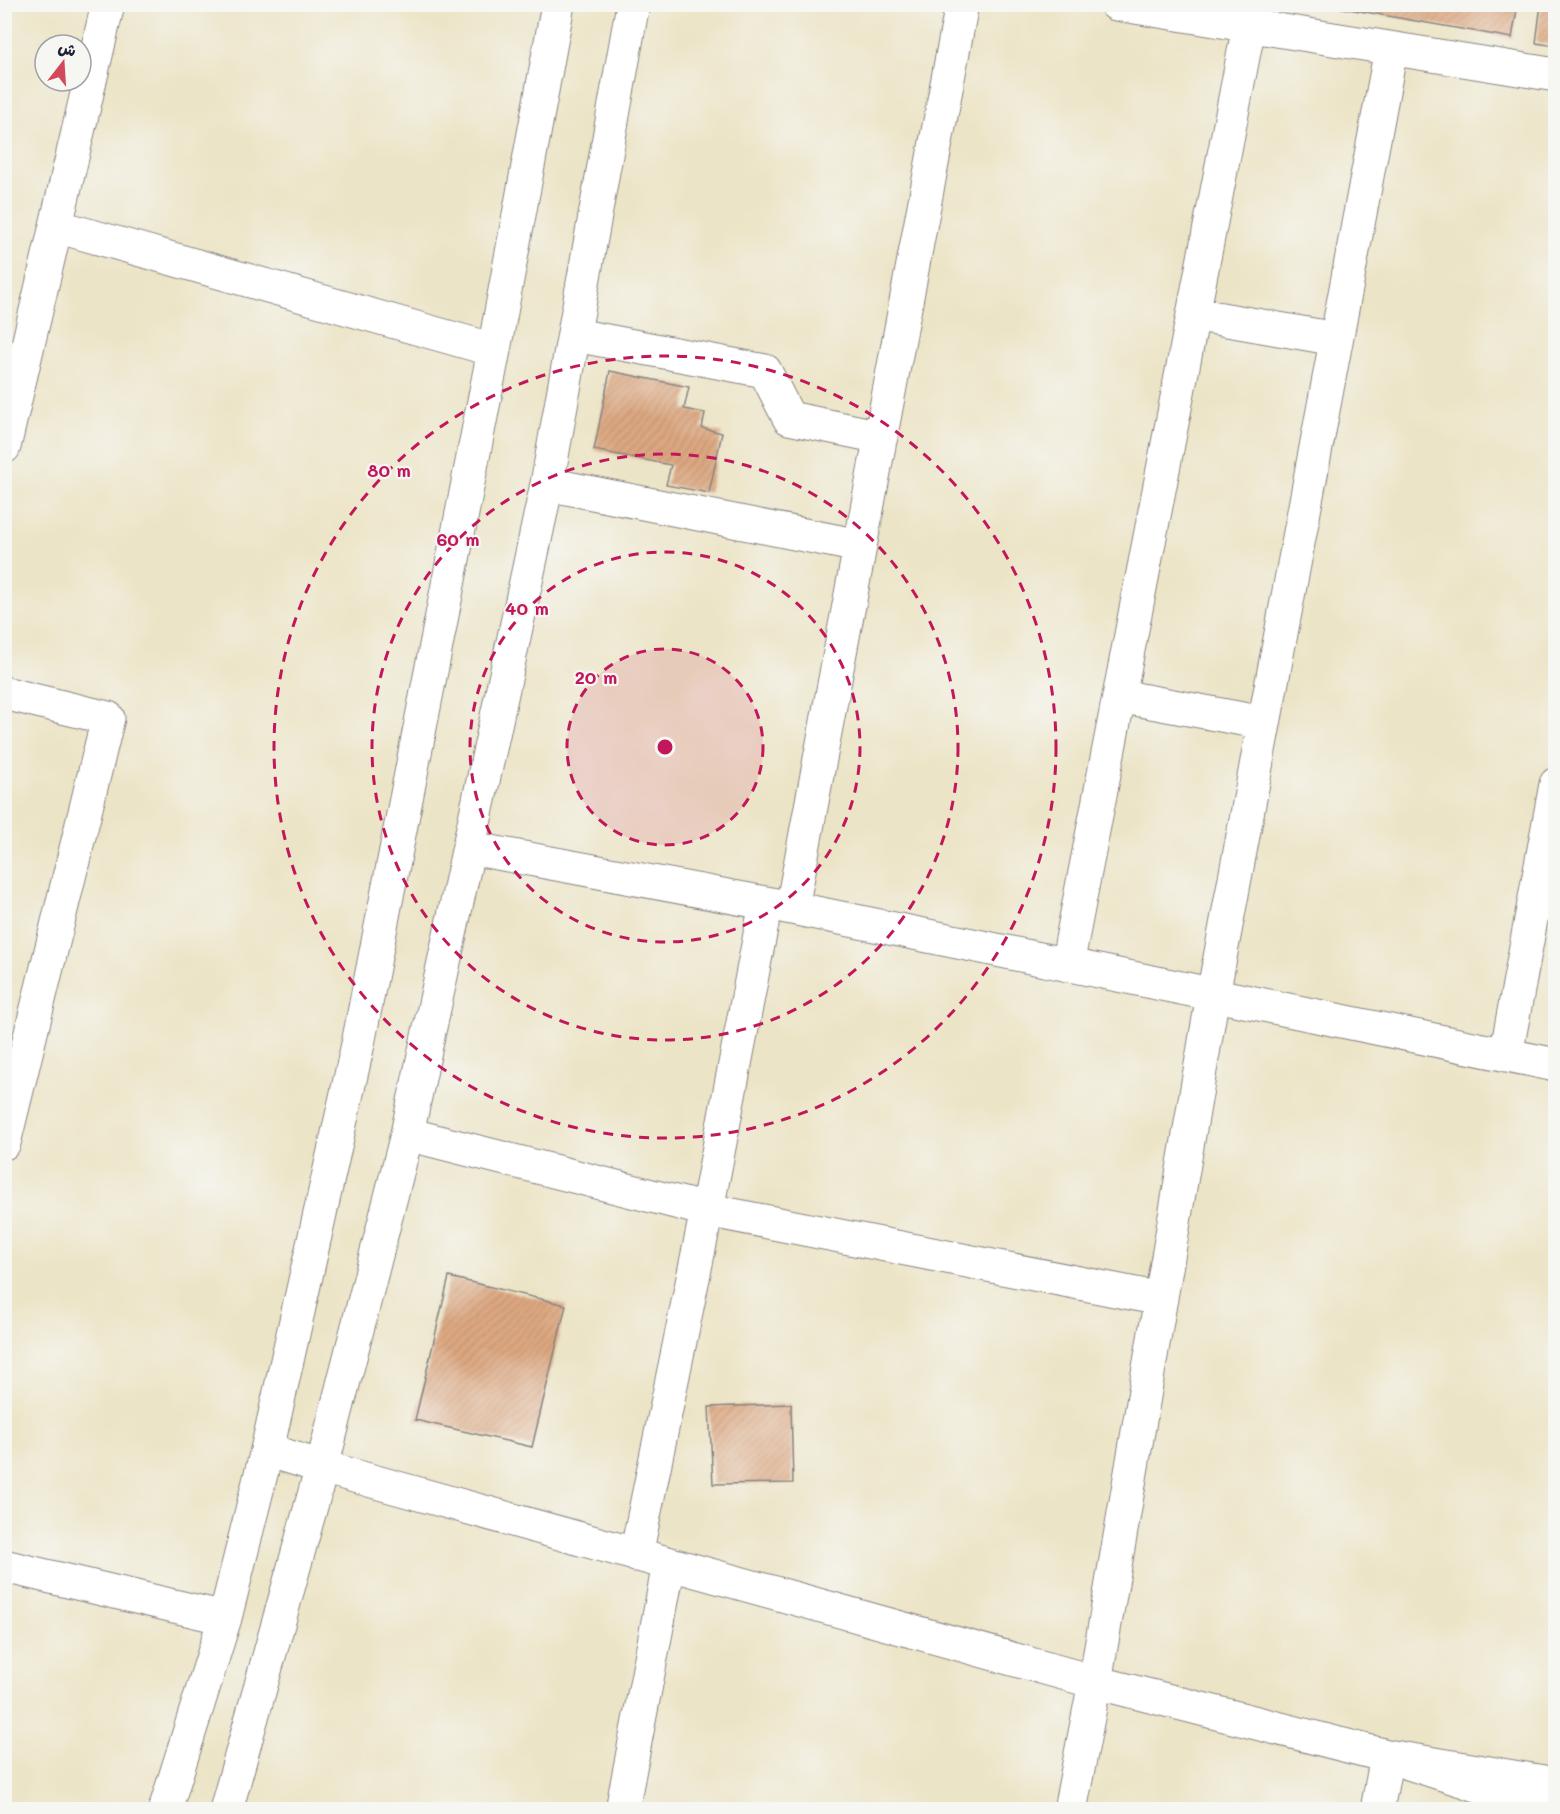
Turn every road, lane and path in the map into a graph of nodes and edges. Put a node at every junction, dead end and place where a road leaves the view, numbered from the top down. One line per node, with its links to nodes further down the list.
1 (108, 4): 9 (street)
2 (558, 4): 13 (street)
3 (633, 4): 11 (street)
4 (962, 4): 15 (street)
5 (1116, 4): 6 (street)
6 (1249, 26): 7 (street); 10 (street)
7 (1391, 49): 8 (street); 12 (street)
8 (1556, 75)
9 (57, 226): 13 (street); 14 (street)
10 (1193, 314): 12 (street); 20 (street)
11 (575, 335): 15 (street); 17 (street)
12 (1336, 339): 21 (street)
13 (494, 350): 33 (street)
14 (14, 359): 16 (street)
15 (881, 437): 18 (street)
16 (4, 447)
17 (547, 484): 18 (street); 23 (street)
18 (860, 546): 24 (street)
19 (4, 693): 30 (street)
20 (1119, 696): 21 (street); 25 (street)
21 (1264, 723): 26 (street)
22 (1556, 784): 27 (street)
23 (470, 848): 24 (street); 29 (street)
24 (779, 906): 25 (street); 31 (street)
25 (1067, 965): 26 (street)
26 (1213, 995): 27 (street); 32 (street)
27 (1506, 1055): 28 (street)
28 (1556, 1065)
29 (407, 1134): 31 (street); 34 (street)
30 (4, 1143)
31 (707, 1210): 32 (street); 35 (street)
32 (1161, 1299): 39 (street)
33 (267, 1450): 34 (street); 38 (street)
34 (322, 1467): 35 (street); 43 (street)
35 (636, 1555): 36 (street)
36 (669, 1564): 39 (street); 44 (street)
37 (4, 1566): 38 (street)
38 (225, 1618): 42 (street)
39 (1095, 1682): 40 (street); 45 (street)
40 (1387, 1756): 41 (street); 46 (street); 47 (street)
41 (1556, 1784)
42 (165, 1809)
43 (226, 1809)
44 (622, 1809)
45 (1070, 1809)
46 (1377, 1809)
47 (1555, 1809)

